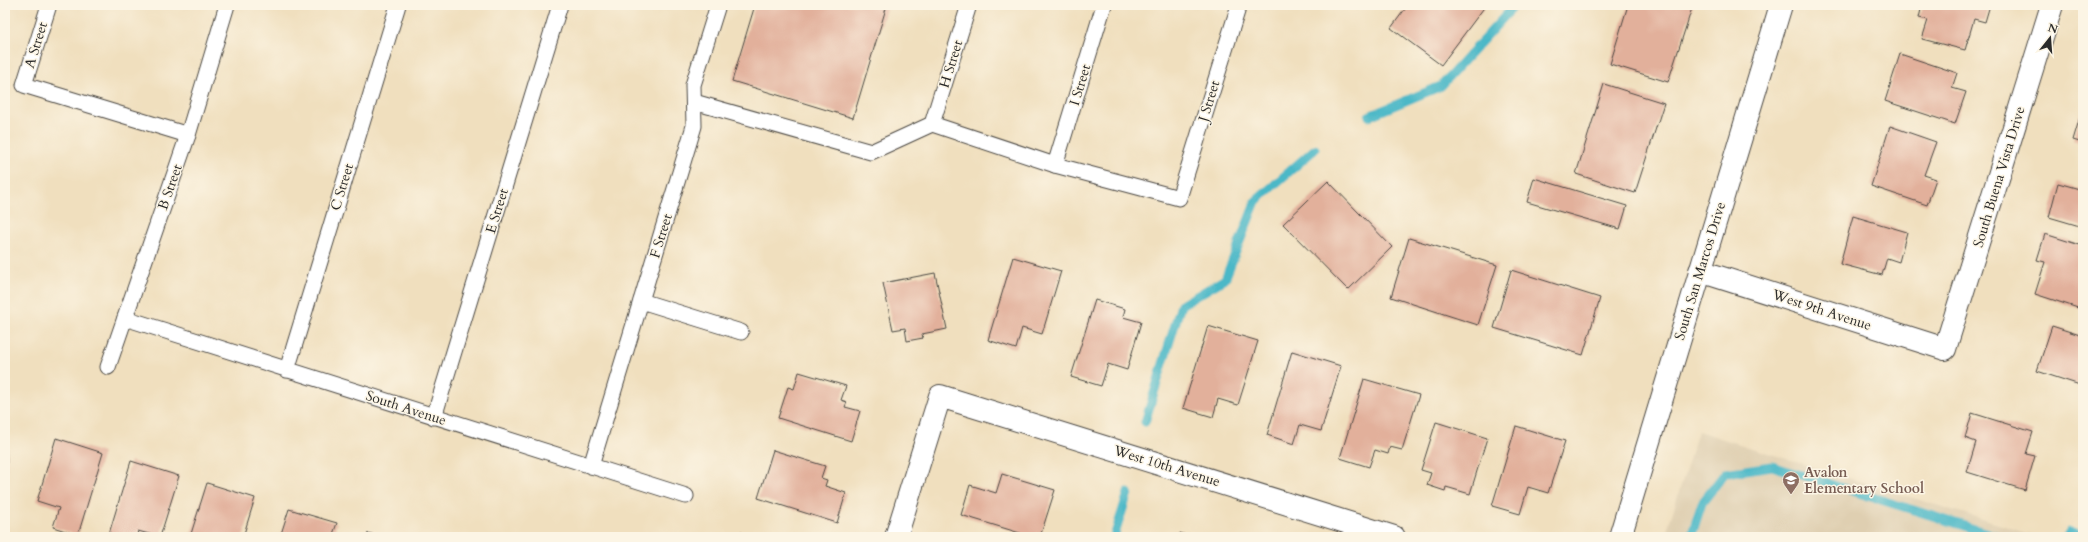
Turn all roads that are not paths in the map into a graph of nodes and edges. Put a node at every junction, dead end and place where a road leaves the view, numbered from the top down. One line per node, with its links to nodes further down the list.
1 (49, 5): 13 (lane, A Street)
2 (227, 5): 13 (lane, B Street)
3 (398, 5): 21 (lane, C Street)
4 (560, 5): 22 (lane, E Street)
5 (718, 5): 11 (lane, F Street)
6 (969, 5): 12 (lane, H Street)
7 (1104, 5): 14 (lane, I Street)
8 (1239, 5): 14 (lane, J Street)
9 (1781, 5): 15 (street, South San Marcos Drive)
10 (2052, 5): 19 (street, South Buena Vista Drive)
11 (694, 102): 12 (lane); 16 (lane, F Street)
12 (932, 124): 14 (lane)
13 (188, 135): 17 (lane, B Street)
14 (1055, 166)
15 (1700, 271): 19 (street, West 9th Avenue); 27 (street, South San Marcos Drive)
16 (642, 300): 18 (lane); 23 (lane, F Street)
17 (125, 318): 20 (lane, B Street); 21 (lane, South Avenue)
18 (741, 332)
19 (1945, 349)
20 (108, 367)
21 (287, 370): 22 (lane, South Avenue)
22 (434, 417): 23 (lane, South Avenue)
23 (591, 466): 24 (lane, South Avenue)
24 (686, 496)
25 (896, 537): 26 (street, West 10th Avenue)
26 (1394, 537)
27 (1620, 537)

